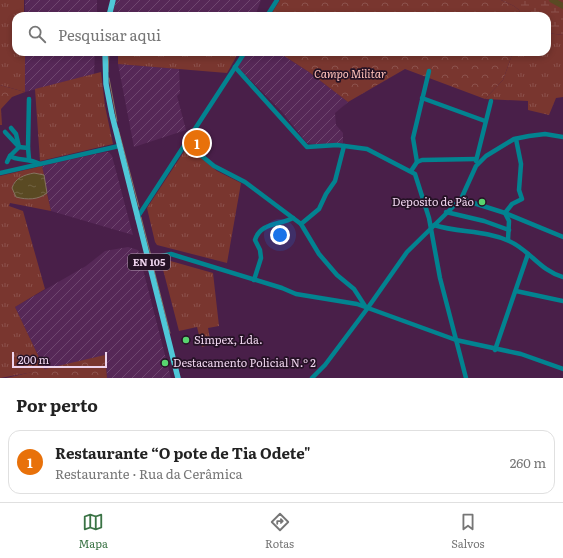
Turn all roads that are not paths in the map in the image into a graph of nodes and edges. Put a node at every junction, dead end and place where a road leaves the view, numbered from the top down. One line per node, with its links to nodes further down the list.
1 (112, 0): 3 (main road)
2 (277, 0): 4 (street)
3 (110, 12)
4 (270, 12)
5 (105, 56): 18 (main road, EN 105)
6 (243, 56): 7 (street)
7 (236, 67): 17 (street); 19 (street)
8 (428, 71): 9 (street)
9 (422, 98): 12 (street); 26 (street)
10 (29, 99): 21 (street)
11 (491, 101): 12 (street)
12 (485, 121): 24 (street)
13 (11, 128): 20 (street)
14 (5, 132): 20 (street)
15 (563, 137): 16 (street)
16 (516, 139): 28 (street); 33 (street)
17 (186, 143): 34 (street); 35 (street)
18 (119, 146): 27 (street); 34 (main road, EN 105)
19 (344, 146): 29 (street); 36 (street)
20 (19, 147): 21 (street); 22 (street)
21 (28, 148): 23 (street)
22 (10, 156): 23 (street); 25 (street)
23 (29, 159): 27 (street)
24 (476, 159): 26 (street); 28 (street)
25 (7, 162)
26 (417, 162): 29 (street)
27 (40, 164): 30 (street)
28 (476, 166): 31 (street)
29 (411, 171): 37 (street)
30 (0, 173)
31 (461, 199): 32 (street); 33 (street)
32 (446, 212): 37 (street); 38 (street)
33 (505, 213): 38 (street); 39 (street)
34 (138, 218): 42 (main road, EN 105)
35 (293, 218): 36 (street); 44 (street)
36 (302, 224): 47 (street)
37 (432, 226): 40 (street); 47 (street); 48 (street)
38 (509, 230): 40 (street)
39 (563, 237)
40 (508, 240): 41 (street)
41 (528, 254): 43 (street); 45 (street)
42 (148, 259): 44 (street); 51 (main road, EN 105)
43 (563, 277)
44 (254, 280): 47 (street)
45 (516, 291): 46 (street); 49 (street)
46 (563, 301)
47 (367, 309): 48 (street); 52 (street)
48 (456, 340): 49 (street); 53 (street)
49 (495, 350): 50 (street)
50 (563, 369)
51 (178, 378)
52 (312, 378)
53 (466, 378)

